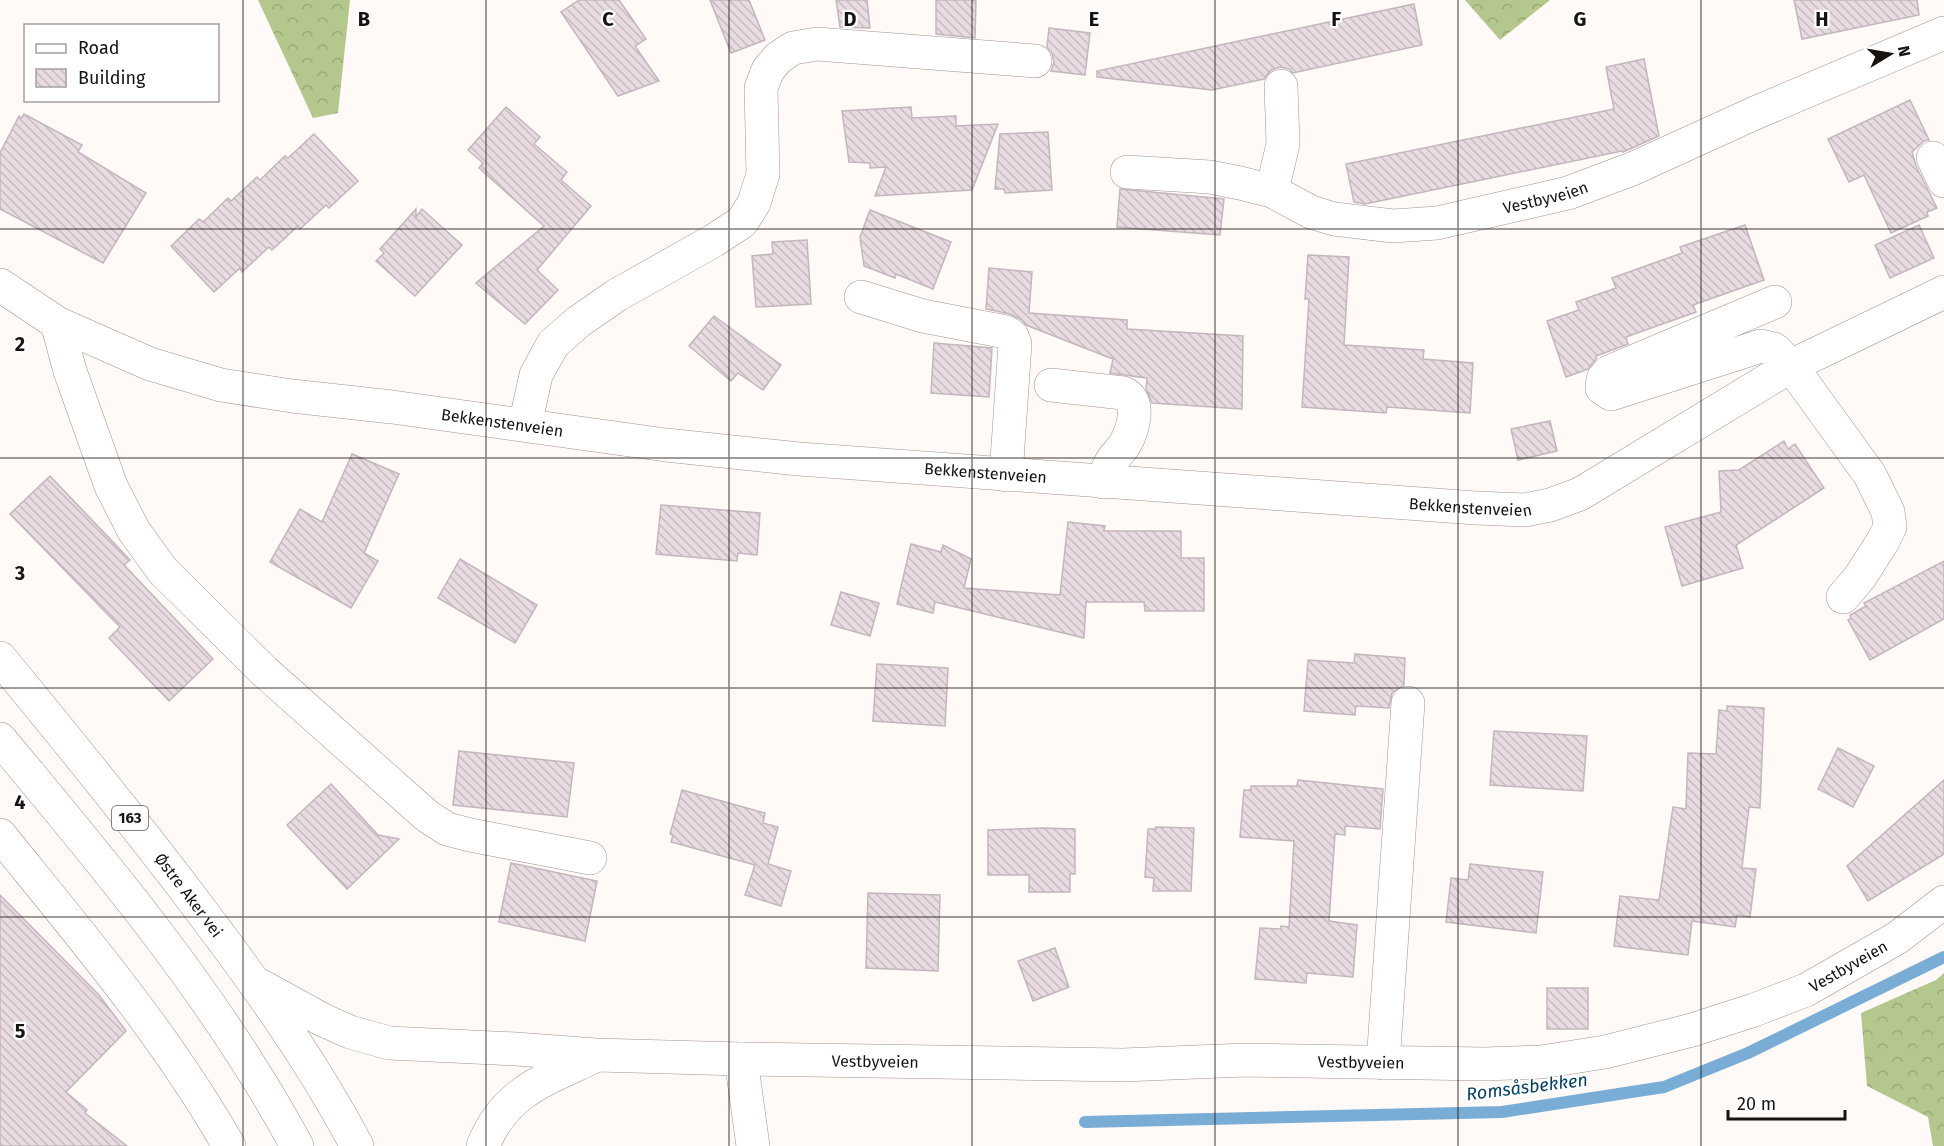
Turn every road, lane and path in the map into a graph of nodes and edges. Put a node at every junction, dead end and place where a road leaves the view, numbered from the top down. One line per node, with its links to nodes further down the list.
1 (1944, 33): 5 (main road, Vestbyveien)
2 (1035, 61): 13 (main road)
3 (1281, 86): 5 (main road)
4 (1126, 171): 5 (main road, Vestbyveien)
5 (1272, 191)
6 (0, 285): 10 (main road, Bekkenstenveien)
7 (1944, 292): 11 (main road, Bekkenstenveien)
8 (861, 297): 14 (main road)
9 (1775, 302): 11 (main road)
10 (57, 323): 13 (main road, Bekkenstenveien); 21 (main road)
11 (1791, 366): 15 (main road, Bekkenstenveien); 16 (main road)
12 (1051, 385): 15 (main road)
13 (525, 425): 14 (main road, Bekkenstenveien)
14 (1006, 475): 15 (main road, Bekkenstenveien)
15 (1103, 482)
16 (1843, 597)
17 (0, 658): 23 (main road, Østre Aker vei / 163)
18 (1408, 703): 26 (main road)
19 (0, 739): 28 (main road)
20 (0, 835): 27 (main road)
21 (590, 858)
22 (1944, 902): 26 (main road, Vestbyveien)
23 (255, 982): 24 (main road, Vestbyveien); 29 (main road, Østre Aker vei / 163)
24 (596, 1055): 25 (main road, Vestbyveien); 30 (main road)
25 (741, 1059): 26 (main road, Vestbyveien); 31 (main road)
26 (1383, 1063)
27 (230, 1146)
28 (297, 1146)
29 (357, 1146)
30 (483, 1146)
31 (753, 1146)

